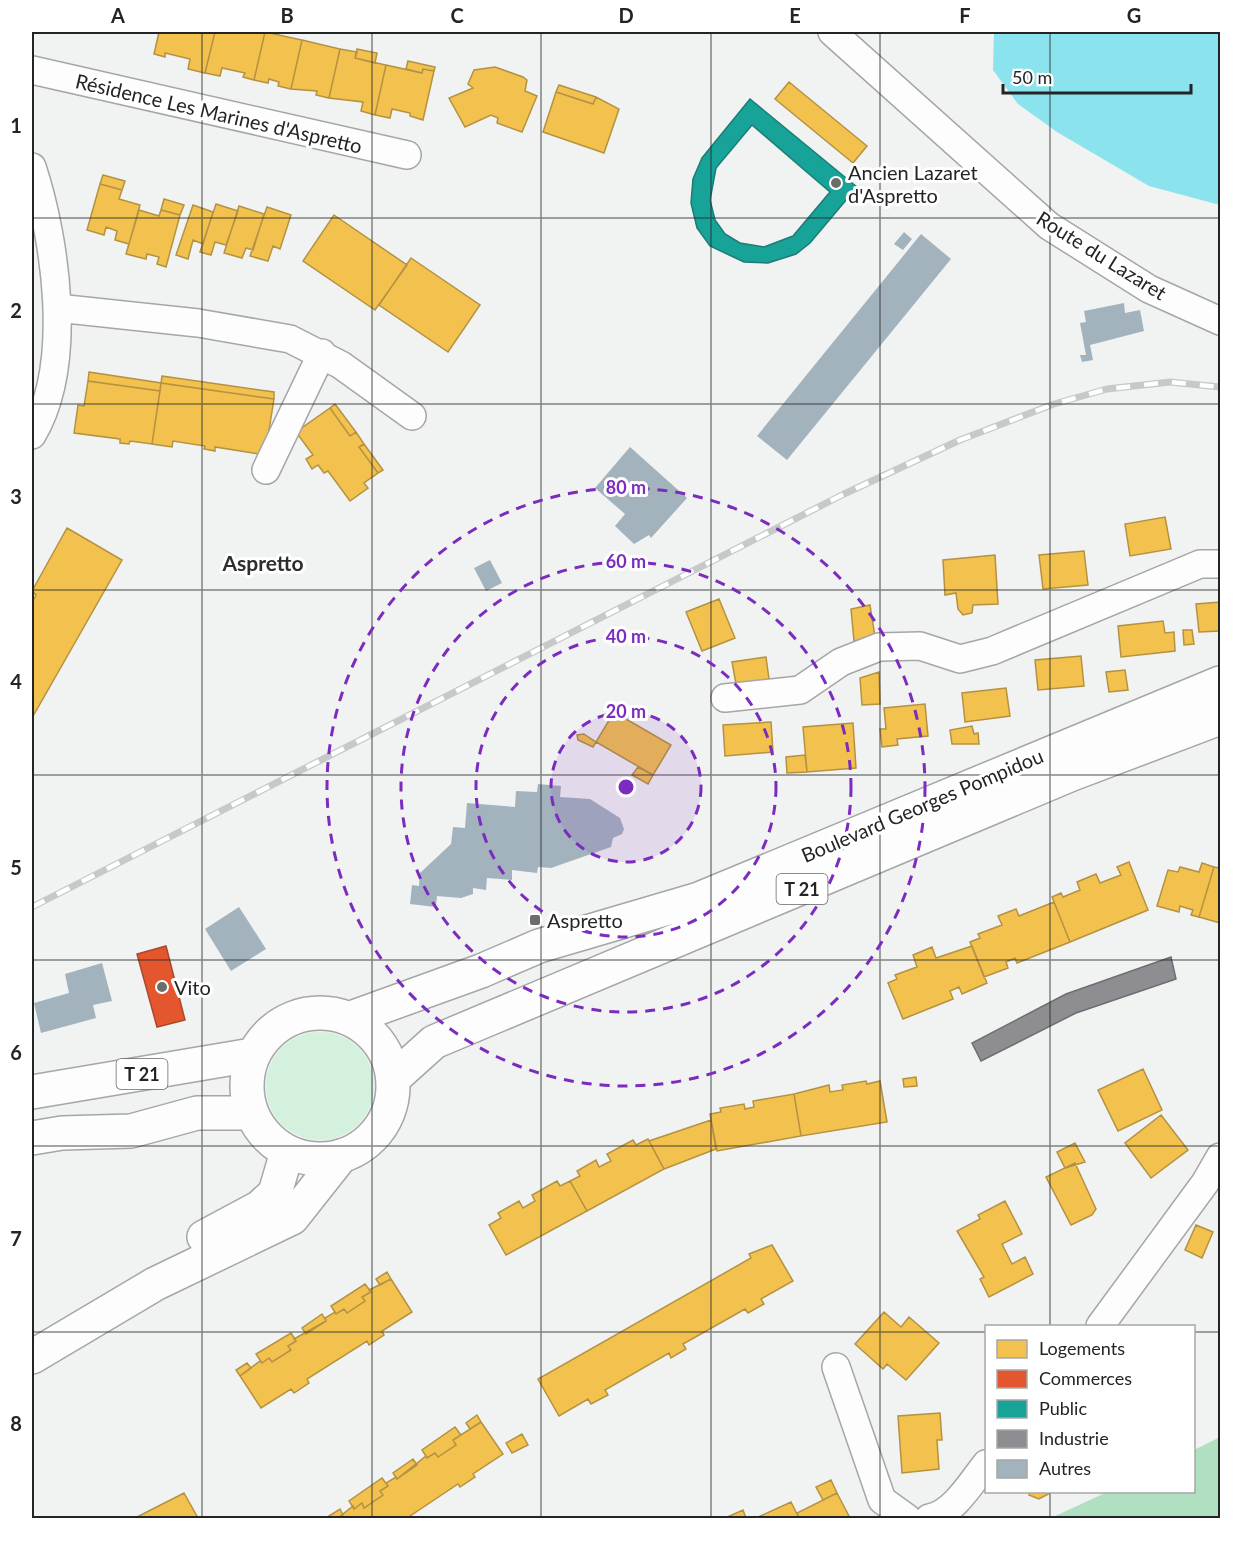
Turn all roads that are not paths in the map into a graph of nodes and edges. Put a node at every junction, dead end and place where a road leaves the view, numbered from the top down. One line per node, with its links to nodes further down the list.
1 (832, 32): 6 (street, Route du Lazaret)
2 (32, 70): 3 (street, Résidence Les Marines d'Aspretto)
3 (407, 155)
4 (32, 167): 5 (street)
5 (57, 308): 7 (street); 9 (street)
6 (1221, 321)
7 (322, 353): 8 (street); 10 (street)
8 (412, 416)
9 (32, 435)
10 (266, 470)
11 (1221, 564): 13 (street)
12 (1221, 683): 15 (main road, Boulevard Georges Pompidou / T 21)
13 (725, 698)
14 (1221, 718): 17 (main road, Boulevard Georges Pompidou / T 21)
15 (351, 1018): 16 (main road); 17 (main road)
16 (252, 1055): 18 (main road, T 21); 19 (main road)
17 (394, 1078): 22 (main road)
18 (32, 1092)
19 (251, 1113): 20 (main road); 21 (main road)
20 (32, 1138)
21 (287, 1152): 22 (main road); 24 (main road)
22 (341, 1156): 24 (main road)
23 (1221, 1157): 25 (street)
24 (155, 1284): 26 (main road)
25 (1101, 1325)
26 (32, 1357)
27 (836, 1367): 29 (street)
28 (985, 1466): 30 (street)
29 (907, 1518)
30 (929, 1518)

